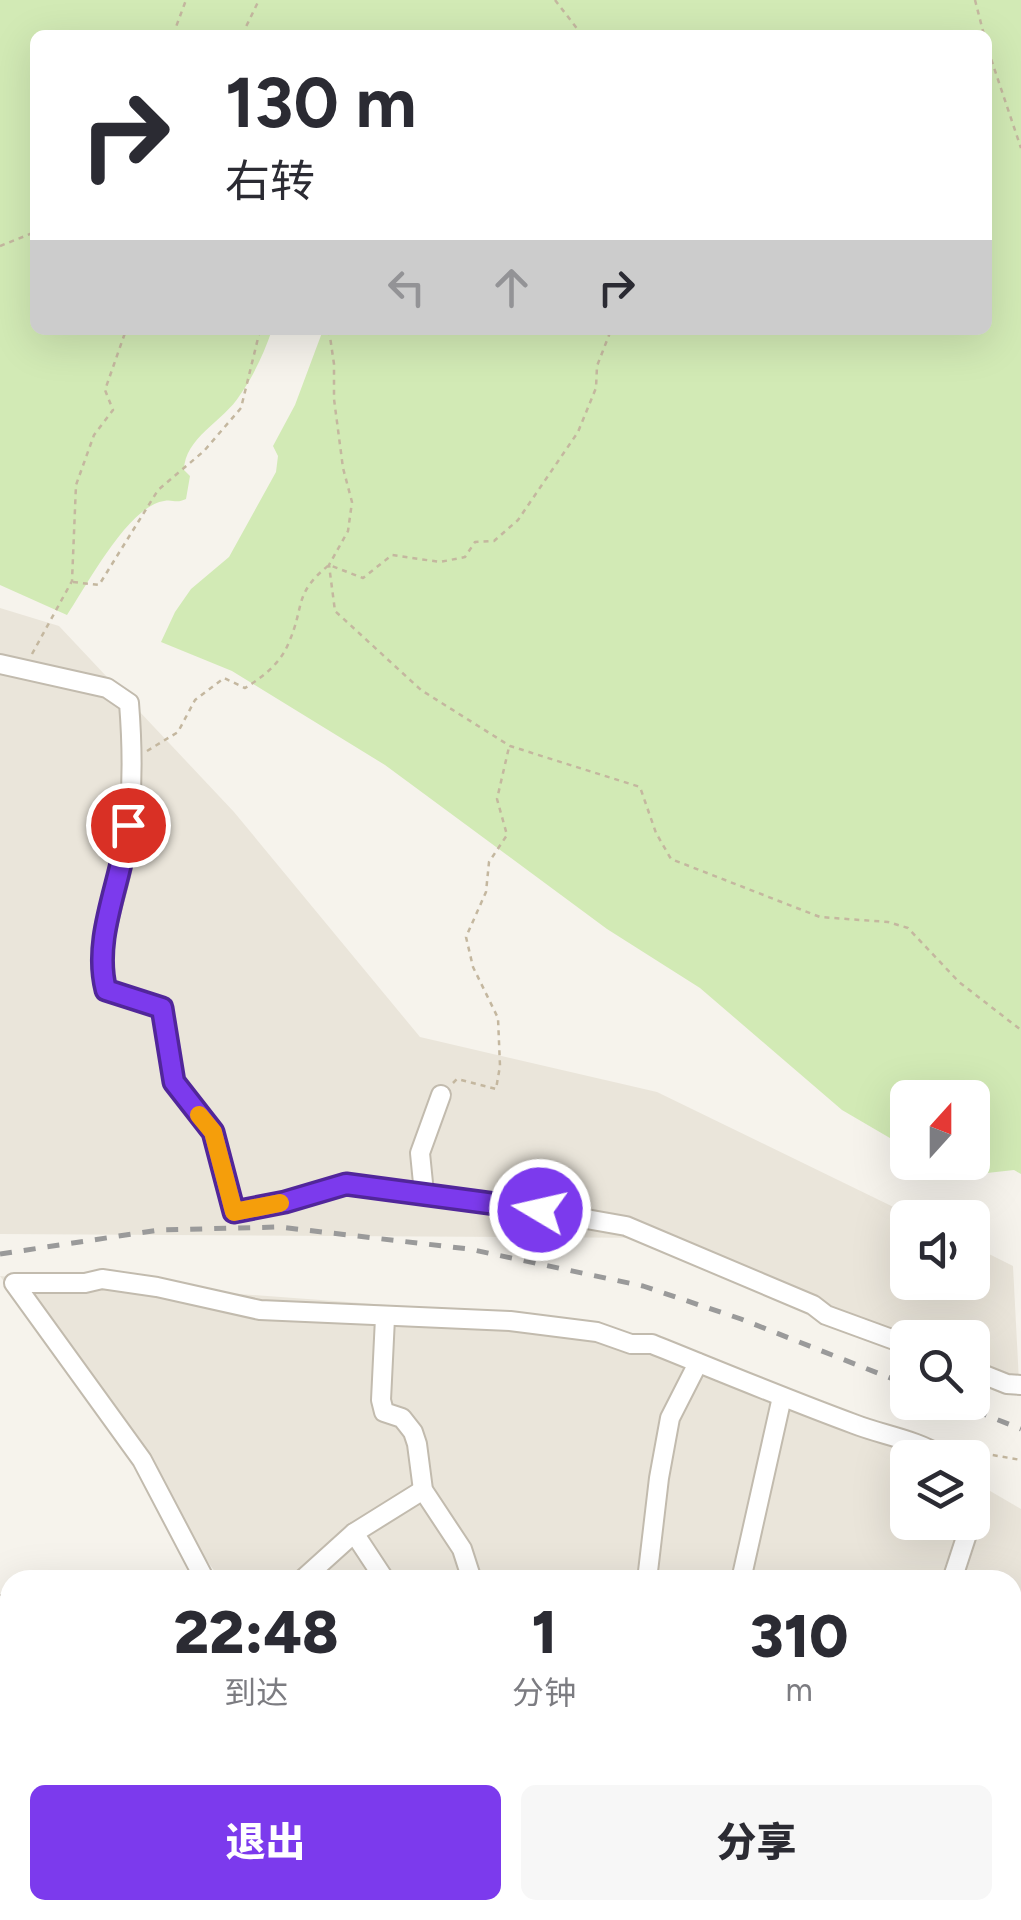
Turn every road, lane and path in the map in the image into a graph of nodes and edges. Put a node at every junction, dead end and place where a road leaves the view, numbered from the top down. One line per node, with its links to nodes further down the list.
1 (186, 0): 5 (path)
2 (259, 0): 6 (path)
3 (555, 0): 7 (path)
4 (975, 0): 8 (path)
5 (176, 30)
6 (244, 30)
7 (578, 30)
8 (983, 30)
9 (992, 62): 10 (path)
10 (1021, 148)
11 (30, 234): 12 (path)
12 (0, 246)
13 (124, 335): 18 (path)
14 (259, 335): 18 (path)
15 (330, 335): 17 (path)
16 (610, 335): 17 (path)
17 (329, 565): 21 (path); 22 (path)
18 (72, 582): 20 (path)
19 (0, 664): 20 (street)
20 (24, 668): 22 (street)
21 (510, 746): 23 (path); 24 (path)
22 (133, 771): 25 (street)
23 (1021, 1030)
24 (442, 1094): 25 (street)
25 (424, 1192): 27 (street)
26 (385, 1318): 28 (street); 35 (street); 38 (street)
27 (890, 1338)
28 (698, 1363): 31 (street); 42 (street)
29 (990, 1377): 30 (street)
30 (1021, 1385)
31 (782, 1397): 32 (street); 43 (street)
32 (899, 1440)
33 (990, 1455): 34 (path)
34 (1021, 1460)
35 (423, 1490): 36 (street); 41 (street)
36 (354, 1533): 39 (street); 40 (street)
37 (965, 1540): 44 (street)
38 (200, 1570)
39 (313, 1570)
40 (378, 1570)
41 (469, 1570)
42 (648, 1570)
43 (743, 1570)
44 (955, 1570)

